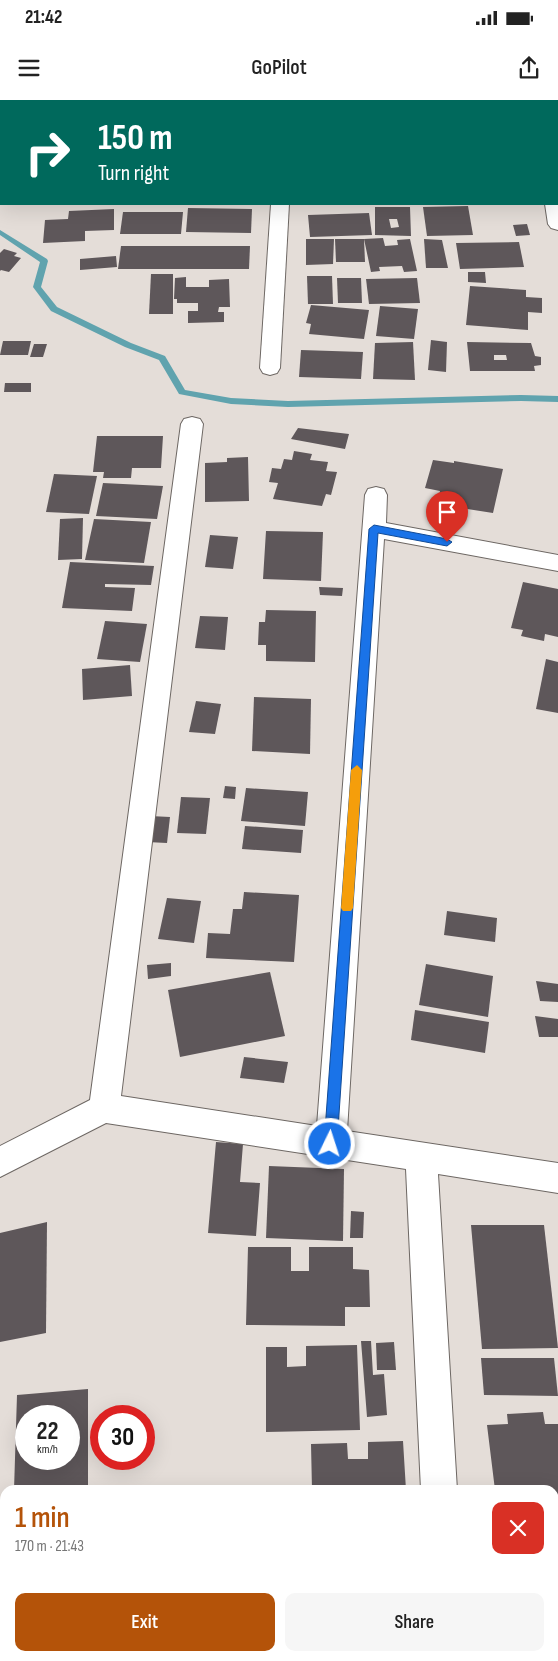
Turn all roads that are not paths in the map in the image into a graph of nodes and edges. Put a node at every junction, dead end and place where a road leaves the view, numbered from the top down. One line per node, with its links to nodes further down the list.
1 (280, 205): 4 (street)
2 (554, 205): 3 (street)
3 (558, 224)
4 (270, 368)
5 (192, 424): 9 (street)
6 (376, 495): 7 (street)
7 (374, 529): 8 (street); 10 (street)
8 (558, 563)
9 (104, 1108): 10 (street); 12 (street)
10 (330, 1144): 11 (street)
11 (421, 1157): 13 (street); 14 (street)
12 (0, 1162)
13 (558, 1178)
14 (439, 1485)

